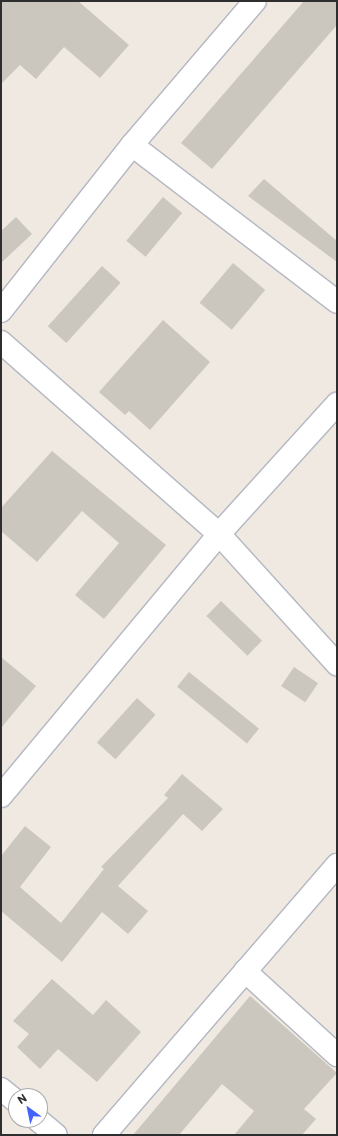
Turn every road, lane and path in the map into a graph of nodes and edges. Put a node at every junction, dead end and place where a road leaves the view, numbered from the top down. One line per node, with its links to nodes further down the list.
1 (256, 1): 2 (street)
2 (132, 145): 3 (street); 4 (street)
3 (337, 302)
4 (1, 311)
5 (1, 342): 7 (street)
6 (337, 404): 7 (street)
7 (219, 534): 8 (street); 9 (street)
8 (337, 664)
9 (1, 796)
10 (337, 865): 11 (street)
11 (245, 971): 12 (street); 15 (street)
12 (337, 1055)
13 (48, 1128): 14 (street)
14 (56, 1135)
15 (104, 1135)

